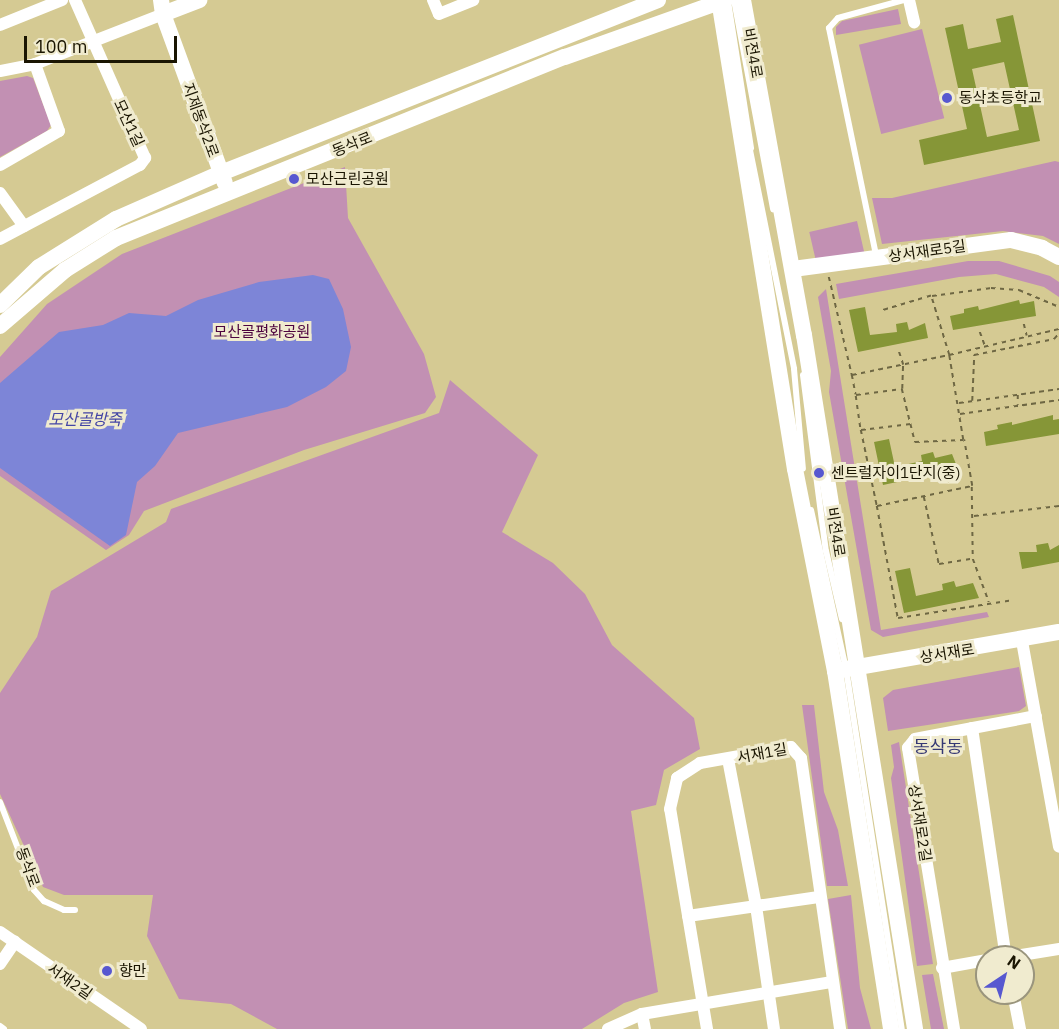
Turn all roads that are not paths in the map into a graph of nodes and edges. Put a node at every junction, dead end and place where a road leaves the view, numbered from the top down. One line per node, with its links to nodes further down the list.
1 (62, 0): 14 (street)
2 (75, 0): 15 (street, 모산1길)
3 (152, 0): 12 (main road, 지제동삭2로)
4 (199, 0): 12 (main road)
5 (433, 0): 6 (street)
6 (473, 0)
7 (658, 0): 21 (main road, 동삭로)
8 (725, 0): 18 (main road, 비전4로); 19 (lane); 22 (main road, 동삭로); 32 (lane)
9 (743, 0): 28 (main road, 비전4로)
10 (904, 0): 26 (lane)
11 (909, 0): 13 (street)
12 (162, 7): 15 (street); 21 (main road, 지제동삭2로)
13 (914, 22)
14 (0, 25)
15 (91, 41): 16 (street); 24 (street, 모산1길)
16 (35, 64): 17 (street); 20 (street)
17 (0, 71)
18 (739, 119): 19 (lane); 34 (main road, 비전4로)
19 (752, 153): 33 (lane)
20 (0, 165)
21 (221, 173): 22 (main road, 지제동삭2로); 29 (main road, 동삭로)
22 (229, 192): 30 (main road, 동삭로)
23 (0, 194): 24 (street)
24 (24, 226): 25 (street, 모산1길)
25 (0, 239)
26 (876, 257): 27 (main road, 상서재로5길); 28 (main road, 상서재로5길)
27 (1059, 257)
28 (793, 269): 31 (main road, 비전4로)
29 (0, 305)
30 (0, 326)
31 (804, 335): 32 (lane); 37 (main road, 비전4로)
32 (802, 375): 37 (lane)
33 (803, 471): 34 (lane); 37 (lane)
34 (802, 501): 37 (main road, 비전4로)
35 (1059, 632): 36 (main road, 상서재로)
36 (1022, 641): 37 (main road, 상서재로); 38 (street)
37 (848, 669): 68 (main road, 비전4로); 69 (lane); 70 (lane); 71 (main road, 비전4로)
38 (1036, 716): 39 (street, 상서재로2길); 42 (street)
39 (972, 728): 49 (street); 54 (street, 상서재로2길)
40 (728, 759): 43 (street, 서재1길); 44 (street, 서재1길); 46 (street)
41 (0, 802): 45 (lane, 동삭로)
42 (1059, 847)
43 (819, 897): 44 (street); 55 (street, 서재1길)
44 (756, 906): 46 (street); 56 (street, 서재1길)
45 (75, 910)
46 (688, 916): 57 (street)
47 (0, 932): 48 (street, 서재2길)
48 (15, 942): 53 (street); 62 (street, 서재2길)
49 (1006, 945)
50 (1059, 949): 51 (street)
51 (1035, 953)
52 (975, 962): 54 (street)
53 (0, 964)
54 (942, 968): 72 (street, 상서재로2길)
55 (832, 982): 56 (street); 67 (street, 서재1길)
56 (769, 992): 57 (street); 66 (street, 서재1길)
57 (704, 1004): 59 (street); 65 (street)
58 (1015, 1005): 73 (street)
59 (642, 1014): 63 (street); 64 (street)
60 (0, 1026): 61 (lane)
61 (4, 1029)
62 (141, 1029)
63 (608, 1029)
64 (645, 1029)
65 (707, 1029)
66 (774, 1029)
67 (840, 1029)
68 (891, 1029)
69 (902, 1029)
70 (909, 1029)
71 (915, 1029)
72 (954, 1029)
73 (1020, 1029)

